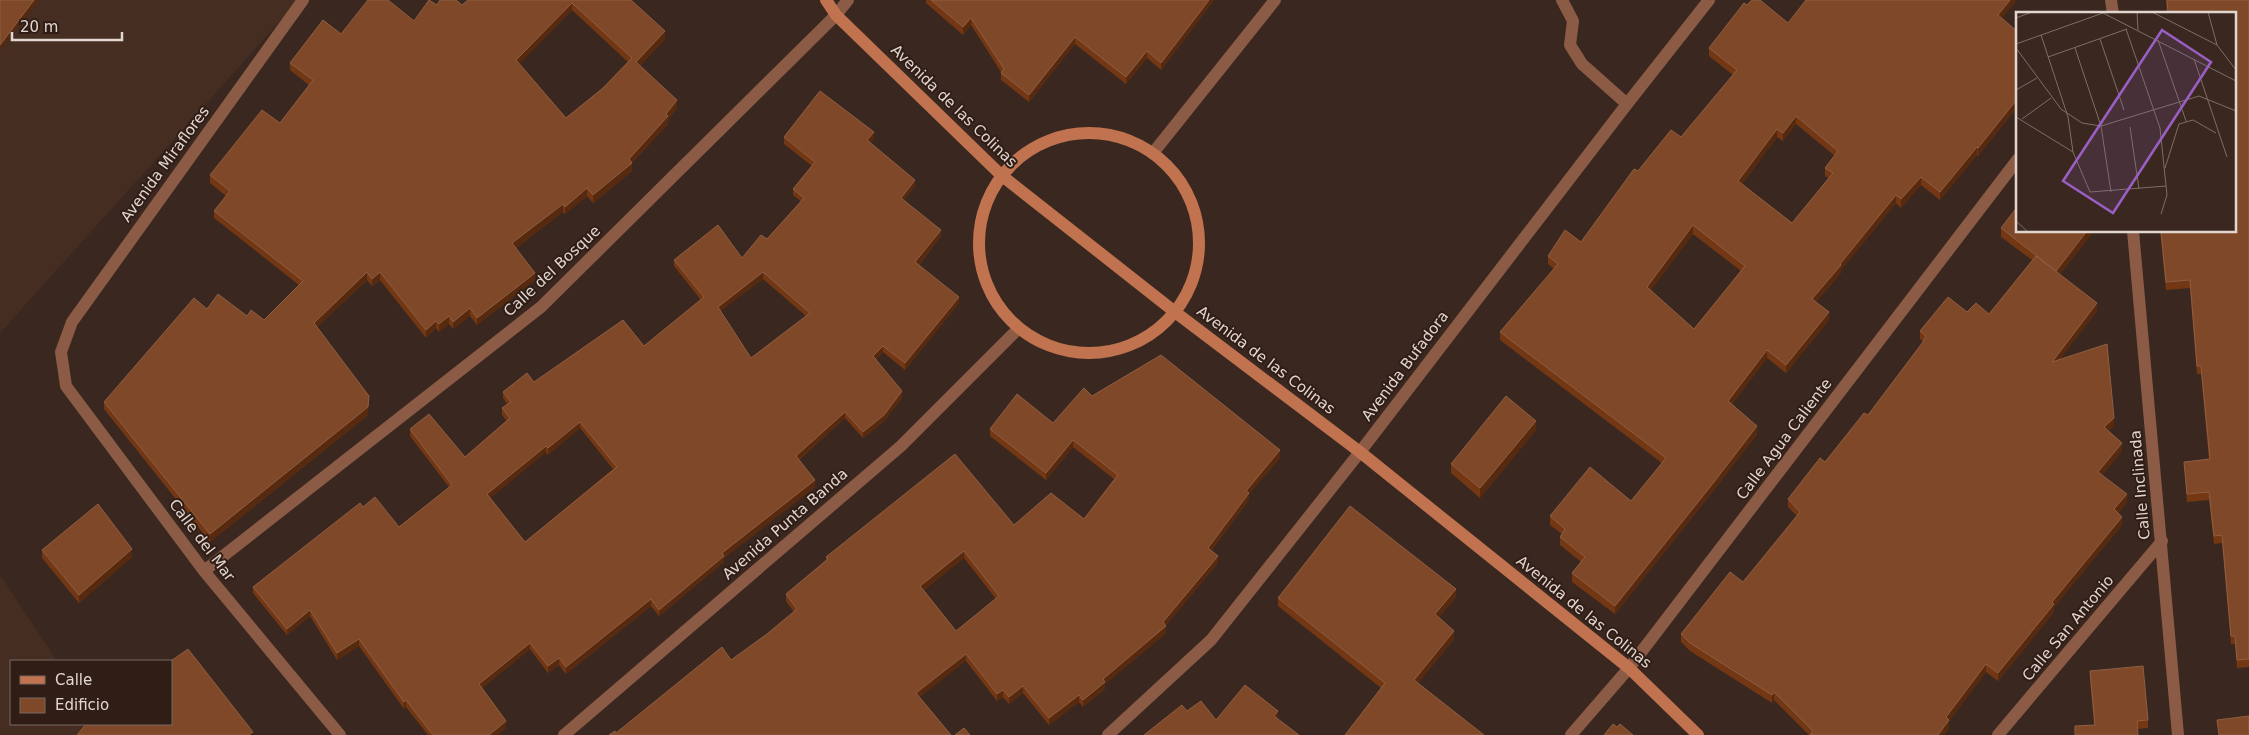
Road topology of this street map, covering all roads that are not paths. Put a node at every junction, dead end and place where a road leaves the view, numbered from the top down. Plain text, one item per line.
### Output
1 (303, 0) edge
2 (826, 0) edge
3 (848, 0) edge
4 (1275, 0) edge
5 (1562, 0) edge
6 (1709, 0) edge
7 (836, 16) junction
8 (1627, 104) junction
9 (1153, 153) junction
10 (2016, 162) edge
11 (1001, 175) junction
12 (2133, 232) edge
13 (1175, 312) junction
14 (1018, 329) junction
15 (61, 352) joint
16 (1360, 452) junction
17 (2162, 541) junction
18 (204, 571) junction
19 (1629, 668) junction
20 (340, 735) edge
21 (564, 735) edge
22 (1108, 735) edge
23 (1571, 735) edge
24 (1698, 735) edge
25 (1998, 735) edge
26 (2178, 735) edge

1 - 15 street, Avenida Miraflores
2 - 7 street, Avenida de las Colinas
3 - 7 street, Calle del Bosque
4 - 9 street
5 - 8 street
6 - 8 street, Avenida Bufadora
7 - 11 street, Avenida de las Colinas
7 - 18 street, Calle del Bosque
8 - 16 street, Avenida Bufadora
9 - 11 street
9 - 13 street
10 - 19 street, Calle Agua Caliente
11 - 13 street, Avenida de las Colinas
11 - 14 street
12 - 17 street, Calle Inclinada
13 - 14 street
13 - 16 street, Avenida de las Colinas
14 - 21 street, Avenida Punta Banda
15 - 18 street, Calle del Mar
16 - 19 street, Avenida de las Colinas
16 - 22 street, Avenida Bufadora
17 - 25 street, Calle San Antonio
17 - 26 street, Calle Inclinada
18 - 20 street, Calle del Mar
19 - 23 street, Calle Agua Caliente
19 - 24 street, Avenida de las Colinas

